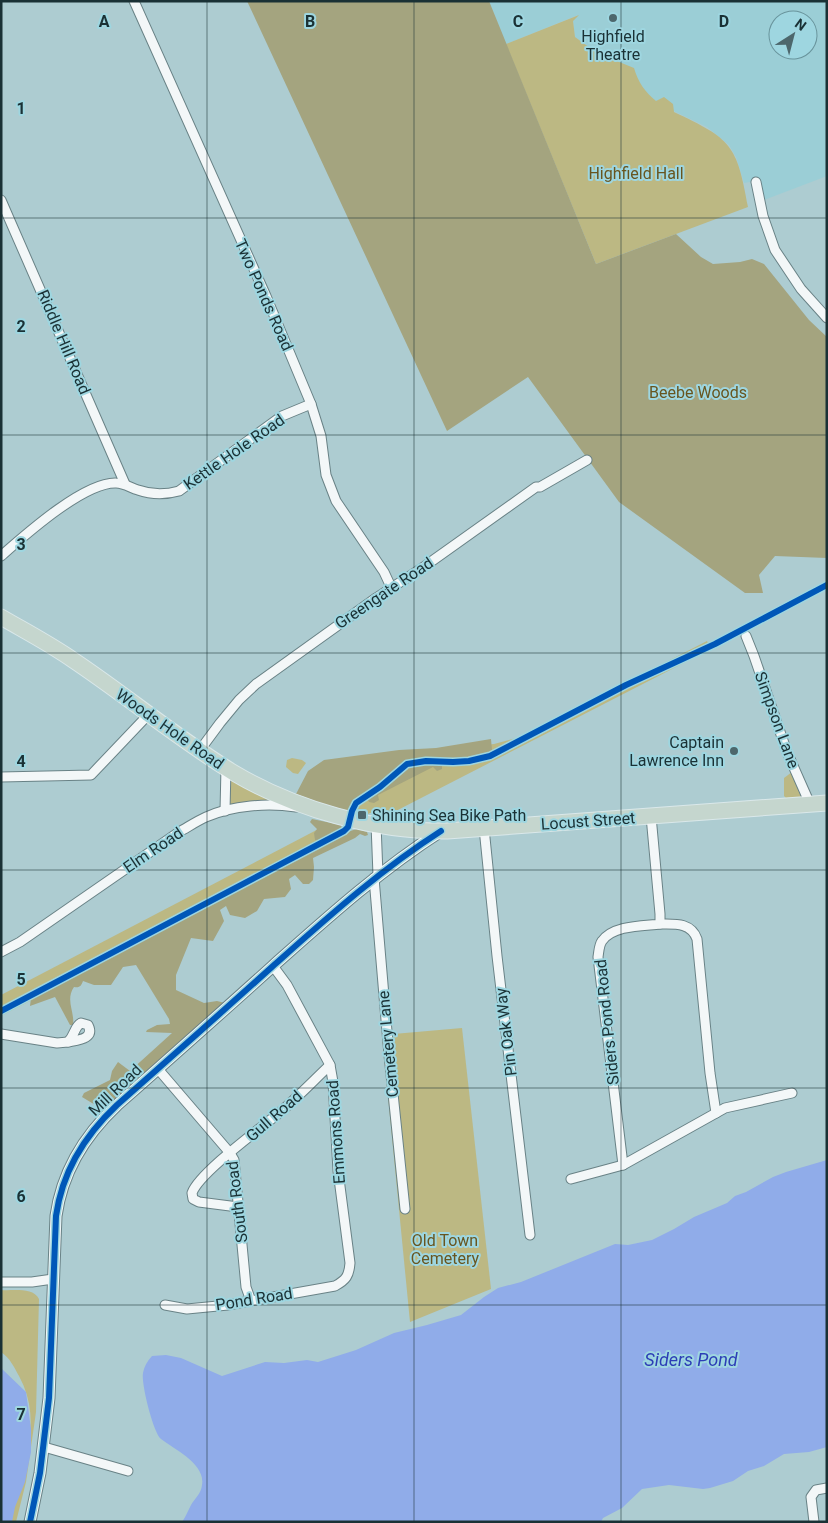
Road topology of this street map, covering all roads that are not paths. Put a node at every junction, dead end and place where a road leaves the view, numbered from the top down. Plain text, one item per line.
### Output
1 (134, 1) edge
2 (756, 182) dead end
3 (1, 200) edge
4 (827, 318) edge
5 (311, 404) junction
6 (587, 460) dead end
7 (125, 484) junction
8 (1, 556) edge
9 (391, 587) junction
10 (1, 617) edge
11 (746, 636) dead end
12 (149, 714) junction
13 (200, 750) junction
14 (226, 768) junction
15 (1, 777) edge
16 (827, 803) edge
17 (810, 804) junction
18 (225, 811) junction
19 (324, 812) junction
20 (651, 816) junction
21 (350, 818) joint
22 (376, 824) junction
23 (484, 828) junction
24 (441, 831) junction
25 (376, 876) junction
26 (660, 924) junction
27 (1, 952) edge
28 (274, 966) junction
29 (1, 1034) edge
30 (68, 1042) dead end
31 (330, 1065) junction
32 (158, 1068) junction
33 (792, 1092) dead end
34 (716, 1113) junction
35 (230, 1152) junction
36 (623, 1165) junction
37 (571, 1179) dead end
38 (238, 1207) junction
39 (405, 1209) dead end
40 (530, 1235) dead end
41 (53, 1279) junction
42 (1, 1282) edge
43 (343, 1282) joint
44 (252, 1301) junction
45 (165, 1305) dead end
46 (44, 1447) junction
47 (128, 1471) dead end
48 (827, 1488) edge
49 (30, 1522) edge
50 (814, 1522) edge

1 - 5 street, Two Ponds Road
2 - 4 street
3 - 7 street, Riddle Hill Road
5 - 7 street, Kettle Hole Road
5 - 9 street, Two Ponds Road
6 - 9 street, Greengate Road
7 - 8 street, Kettle Hole Road
9 - 13 street, Greengate Road
10 - 12 highway, Woods Hole Road
11 - 17 street, Simpson Lane
12 - 13 highway, Woods Hole Road
12 - 15 street
13 - 14 highway, Woods Hole Road
14 - 18 street
14 - 19 highway, Woods Hole Road
16 - 17 highway, Locust Street
17 - 20 highway, Locust Street
18 - 19 street, Elm Road
18 - 27 street, Elm Road
19 - 21 highway, Woods Hole Road
20 - 23 highway, Locust Street
20 - 26 street
21 - 22 highway, Locust Street
22 - 24 highway, Locust Street
22 - 25 street, Cemetery Lane
23 - 24 highway, Locust Street
23 - 40 street, Pin Oak Way
24 - 25 street, Mill Road
25 - 28 street, Mill Road
25 - 39 street, Cemetery Lane
26 - 34 street, Siders Pond Road
26 - 36 street, Siders Pond Road
28 - 31 street, Emmons Road
28 - 32 street, Mill Road
29 - 30 street
31 - 35 street, Gull Road
31 - 43 street, Emmons Road
32 - 35 street, South Road
32 - 41 street, Mill Road
33 - 34 street
34 - 36 street
35 - 38 street, South Road
35 - 38 street, Gull Road
36 - 37 street
38 - 44 street, South Road
41 - 42 street
41 - 46 street, Mill Road
43 - 44 street, Pond Road
44 - 45 street, Pond Road
46 - 47 street
46 - 49 street, Mill Road
48 - 50 street

